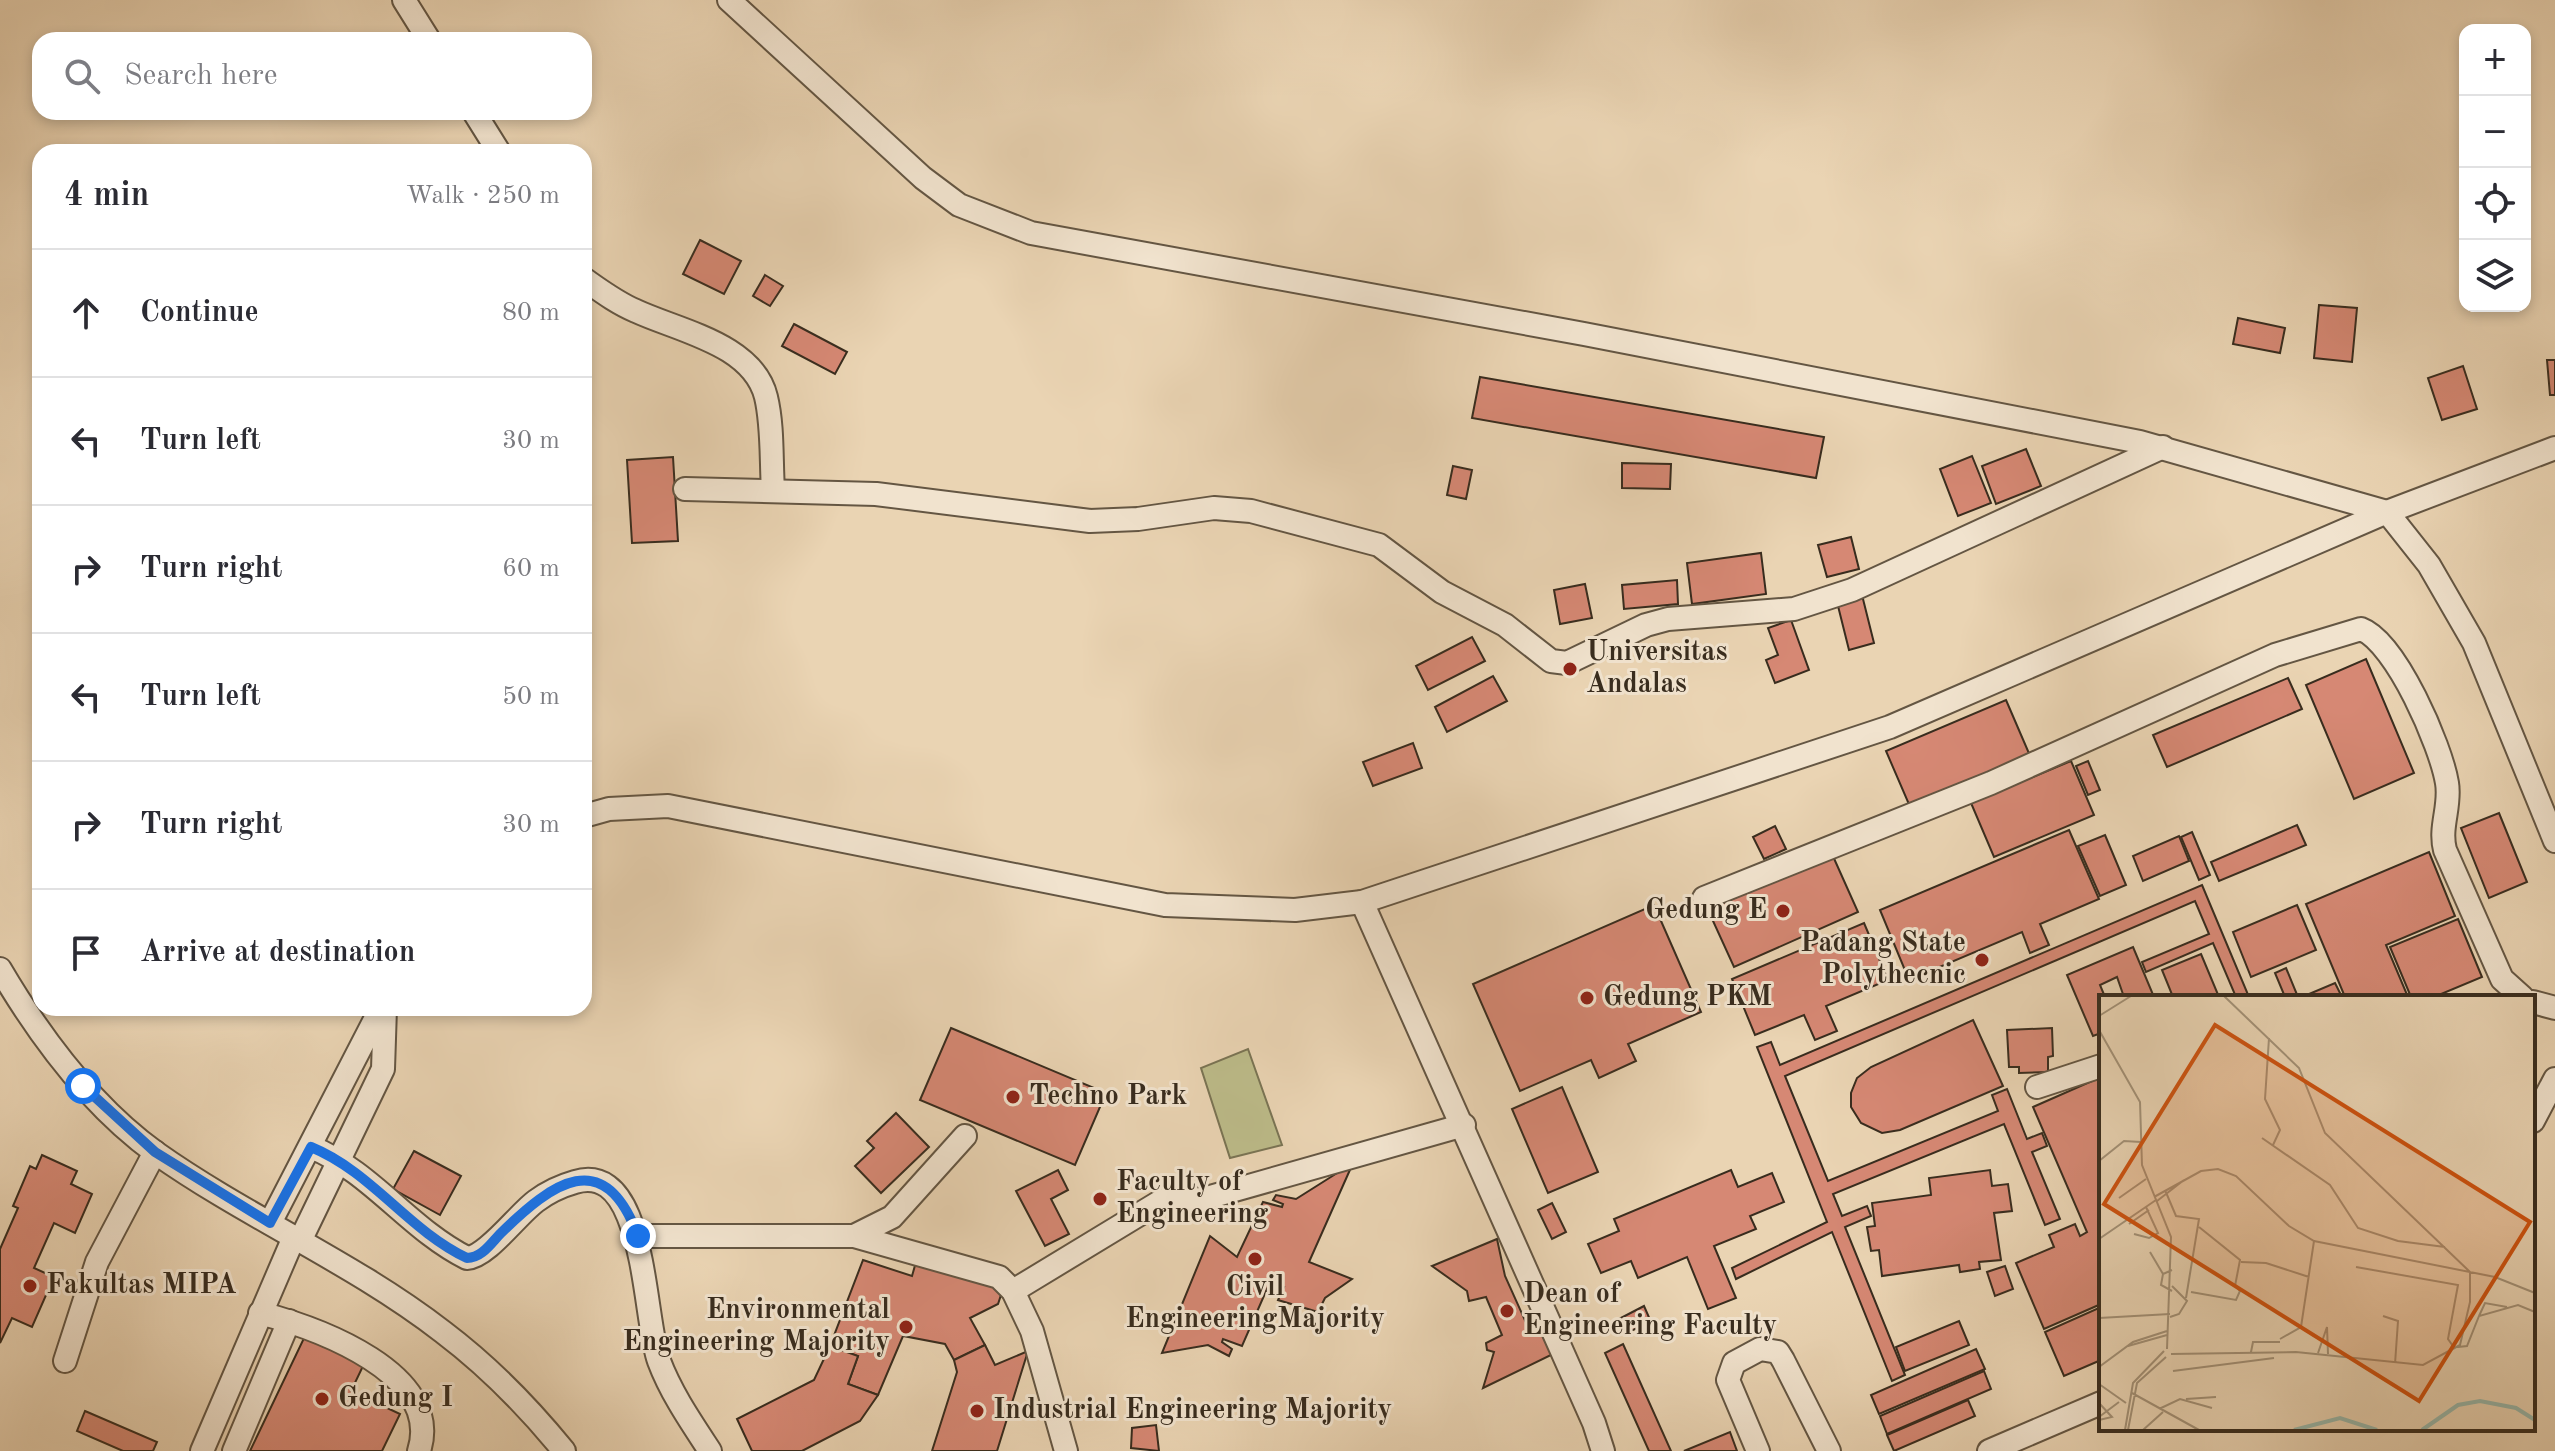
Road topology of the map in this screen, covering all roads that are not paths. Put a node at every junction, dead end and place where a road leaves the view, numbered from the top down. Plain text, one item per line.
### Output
1 (404, 0) edge
2 (729, 0) edge
3 (424, 32) edge
4 (479, 120) edge
5 (494, 144) edge
6 (592, 285) edge
7 (2163, 447) junction
8 (2555, 448) edge
9 (685, 489) dead end
10 (773, 490) junction
11 (2387, 512) junction
12 (592, 814) edge
13 (2555, 841) edge
14 (1704, 898) dead end
15 (1362, 902) junction
16 (0, 969) edge
17 (2520, 995) edge
18 (2535, 1003) edge
19 (2555, 1008) edge
20 (379, 1016) edge
21 (383, 1016) edge
22 (2099, 1067) edge
23 (2555, 1079) edge
24 (2037, 1087) dead end
25 (2535, 1117) edge
26 (1464, 1125) junction
27 (965, 1136) dead end
28 (311, 1147) junction
29 (155, 1152) junction
30 (339, 1159) junction
31 (270, 1223) junction
32 (638, 1236) junction
33 (854, 1236) junction
34 (297, 1239) junction
35 (1013, 1291) junction
36 (260, 1313) junction
37 (289, 1321) junction
38 (65, 1361) dead end
39 (2099, 1404) edge
40 (202, 1451) edge
41 (234, 1451) edge
42 (419, 1451) edge
43 (564, 1451) edge
44 (710, 1451) edge
45 (1066, 1451) edge
46 (1603, 1451) edge
47 (1758, 1451) edge
48 (1829, 1451) edge
49 (1989, 1451) edge

1 - 3 street
2 - 7 street
4 - 5 street
6 - 10 street
7 - 10 street
7 - 11 street
8 - 11 street
9 - 10 street
11 - 13 street
11 - 15 street
12 - 15 street
14 - 17 street
15 - 26 street
16 - 29 street
18 - 19 street
20 - 28 street
21 - 30 street
22 - 24 street
23 - 25 street
26 - 35 street
26 - 46 street
27 - 33 street
28 - 30 street
28 - 31 street
29 - 31 street
29 - 38 street
30 - 32 street
30 - 34 street
31 - 34 street
32 - 33 street
32 - 44 street
33 - 35 street
34 - 36 street
34 - 43 street
35 - 45 street
36 - 37 street
36 - 40 street
37 - 41 street
37 - 42 street
39 - 49 street
47 - 48 street

